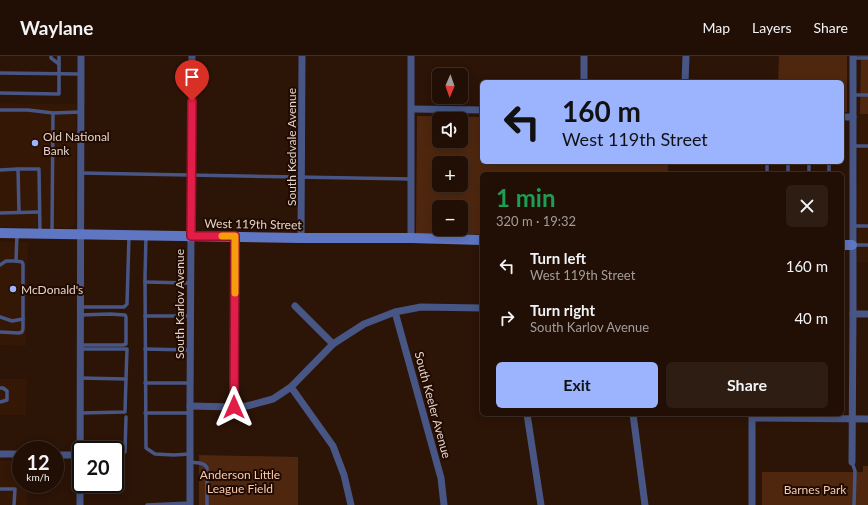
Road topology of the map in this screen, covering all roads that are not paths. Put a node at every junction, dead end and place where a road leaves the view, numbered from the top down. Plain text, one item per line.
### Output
1 (51, 56) edge
2 (59, 56) edge
3 (82, 56) edge
4 (192, 56) edge
5 (302, 56) edge
6 (411, 56) edge
7 (584, 56) edge
8 (686, 56) edge
9 (853, 57) edge
10 (868, 58) edge
11 (59, 64) junction
12 (0, 73) edge
13 (58, 74) junction
14 (81, 74) junction
15 (584, 80) edge
16 (686, 80) edge
17 (0, 94) edge
18 (853, 95) junction
19 (868, 95) edge
20 (412, 109) junction
21 (0, 110) edge
22 (480, 110) edge
23 (81, 112) junction
24 (53, 113) junction
25 (844, 117) edge
26 (853, 117) junction
27 (853, 146) junction
28 (868, 146) edge
29 (18, 169) junction
30 (0, 170) edge
31 (81, 173) junction
32 (191, 175) junction
33 (302, 177) junction
34 (411, 179) junction
35 (19, 212) junction
36 (39, 212) junction
37 (0, 213) edge
38 (852, 226) junction
39 (868, 226) edge
40 (0, 233) edge
41 (17, 233) junction
42 (40, 234) junction
43 (52, 234) junction
44 (81, 234) junction
45 (129, 234) junction
46 (146, 235) junction
47 (191, 236) junction
48 (235, 236) junction
49 (301, 238) junction
50 (410, 238) junction
51 (480, 240) edge
52 (847, 245) edge
53 (868, 246) edge
54 (16, 261) junction
55 (0, 265) edge
56 (145, 282) junction
57 (190, 283) junction
58 (80, 306) junction
59 (295, 306) dead end
60 (480, 308) edge
61 (396, 312) junction
62 (853, 314) junction
63 (868, 314) edge
64 (80, 315) junction
65 (145, 316) junction
66 (190, 316) junction
67 (0, 317) edge
68 (23, 319) junction
69 (0, 332) edge
70 (333, 344) junction
71 (80, 347) junction
72 (145, 349) junction
73 (190, 350) junction
74 (80, 378) junction
75 (126, 379) junction
76 (145, 382) junction
77 (190, 384) junction
78 (0, 388) edge
79 (291, 388) junction
80 (0, 402) edge
81 (234, 407) junction
82 (190, 410) junction
83 (80, 412) junction
84 (145, 413) junction
85 (527, 416) edge
86 (633, 416) edge
87 (752, 416) edge
88 (126, 417) dead end
89 (868, 418) edge
90 (852, 419) junction
91 (80, 441) edge
92 (124, 452) edge
93 (0, 454) edge
94 (12, 454) edge
95 (190, 454) junction
96 (190, 462) junction
97 (852, 462) joint
98 (0, 489) edge
99 (80, 493) edge
100 (190, 504) edge
101 (14, 505) edge
102 (80, 505) edge
103 (147, 505) edge
104 (207, 505) edge
105 (351, 505) edge
106 (444, 505) edge
107 (541, 505) edge
108 (645, 505) edge
109 (752, 505) edge
110 (854, 505) edge

1 - 11 lane
2 - 11 lane
3 - 14 street
4 - 32 street, South Karlov Avenue
5 - 33 street, South Kedvale Avenue
6 - 20 street
7 - 15 street
8 - 16 street
9 - 10 lane
9 - 18 street
11 - 13 lane
12 - 13 lane
13 - 14 lane
13 - 17 lane
14 - 23 street
18 - 19 lane
18 - 26 street
20 - 22 street
20 - 34 street
21 - 24 lane
23 - 24 lane
23 - 31 street
24 - 43 lane
25 - 26 street
26 - 27 street
27 - 28 lane
27 - 38 street
29 - 30 lane
29 - 35 lane
29 - 36 lane
31 - 32 lane
31 - 44 street
32 - 33 lane
32 - 47 street, South Karlov Avenue
33 - 34 lane
33 - 49 street, South Kedvale Avenue
34 - 50 street
35 - 36 lane
35 - 37 lane
36 - 42 lane
38 - 39 lane
38 - 52 street
40 - 41 street, West 119th Street
41 - 42 street, West 119th Street
41 - 54 lane
42 - 43 street, West 119th Street
43 - 44 street, West 119th Street
44 - 45 street, West 119th Street
44 - 58 street
45 - 46 street, West 119th Street
45 - 58 lane
46 - 47 street, West 119th Street
46 - 56 lane
47 - 48 street, West 119th Street
47 - 57 street, South Karlov Avenue
48 - 49 street, West 119th Street
48 - 81 lane
49 - 50 street, West 119th Street
50 - 51 street, West 119th Street
52 - 53 lane
52 - 62 street
54 - 55 lane
54 - 68 lane
56 - 57 lane
56 - 65 lane
57 - 66 street, South Karlov Avenue
58 - 64 street
59 - 70 street
60 - 61 street
61 - 70 street
61 - 106 street, South Keeler Avenue
62 - 63 street
62 - 90 street
64 - 71 street
64 - 71 lane
65 - 66 lane
65 - 72 lane
66 - 73 street, South Karlov Avenue
67 - 68 lane
68 - 69 lane
70 - 79 street
71 - 74 street
71 - 75 lane
72 - 73 lane
72 - 76 lane
73 - 77 street, South Karlov Avenue
74 - 75 lane
74 - 83 street
75 - 83 lane
76 - 77 lane
76 - 84 lane
77 - 82 street, South Karlov Avenue
78 - 80 lane
79 - 81 street
79 - 105 street
81 - 82 street
82 - 84 lane
82 - 95 street, South Karlov Avenue
83 - 91 street
84 - 95 lane
85 - 107 street
86 - 108 street
87 - 90 street
87 - 109 street
88 - 92 lane
89 - 90 street
90 - 97 street
93 - 94 street
95 - 96 street, South Karlov Avenue
96 - 100 street, South Karlov Avenue
96 - 104 lane
97 - 110 lane
98 - 101 lane
99 - 102 street
100 - 103 lane

